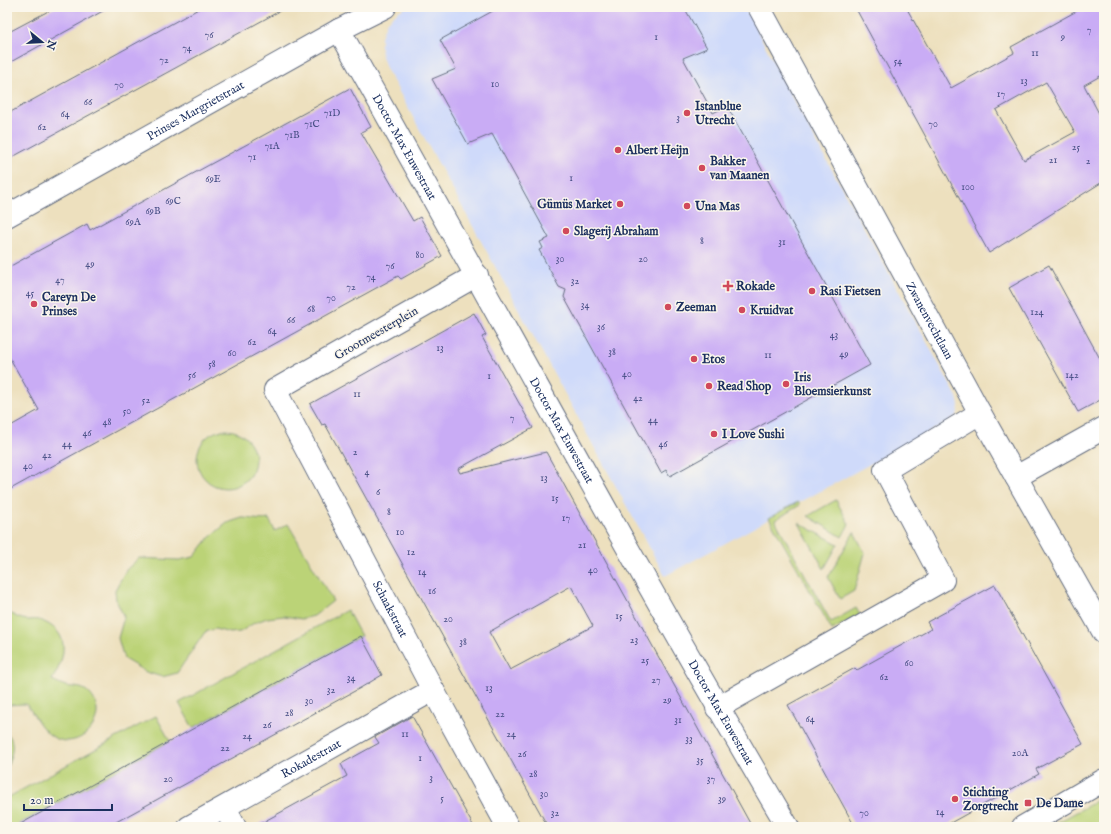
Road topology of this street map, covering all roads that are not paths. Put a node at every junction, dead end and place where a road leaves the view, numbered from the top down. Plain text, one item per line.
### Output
1 (385, 7) edge
2 (759, 7) edge
3 (340, 30) junction
4 (7, 216) edge
5 (477, 275) junction
6 (275, 390) joint
7 (980, 414) junction
8 (1104, 428) edge
9 (1016, 477) junction
10 (1104, 633) edge
11 (433, 690) junction
12 (717, 708) junction
13 (1104, 780) edge
14 (230, 818) edge
15 (189, 827) edge
16 (508, 827) edge
17 (788, 827) edge
18 (1023, 827) edge

1 - 3 street, Prinses Margrietstraat
2 - 7 street, Zwanenvechtlaan
3 - 4 street, Prinses Margrietstraat
3 - 5 street, Doctor Max Euwestraat
5 - 6 street, Grootmeesterplein
5 - 12 street, Doctor Max Euwestraat
6 - 11 street, Schaakstraat
7 - 9 street, Zwanenvechtlaan
7 - 12 street
8 - 9 street
9 - 10 street, Zwanenvechtlaan
11 - 14 street, Rokadestraat
11 - 16 street, Schaakstraat
12 - 17 street, Doctor Max Euwestraat
13 - 18 street
14 - 15 street, Rokadestraat

